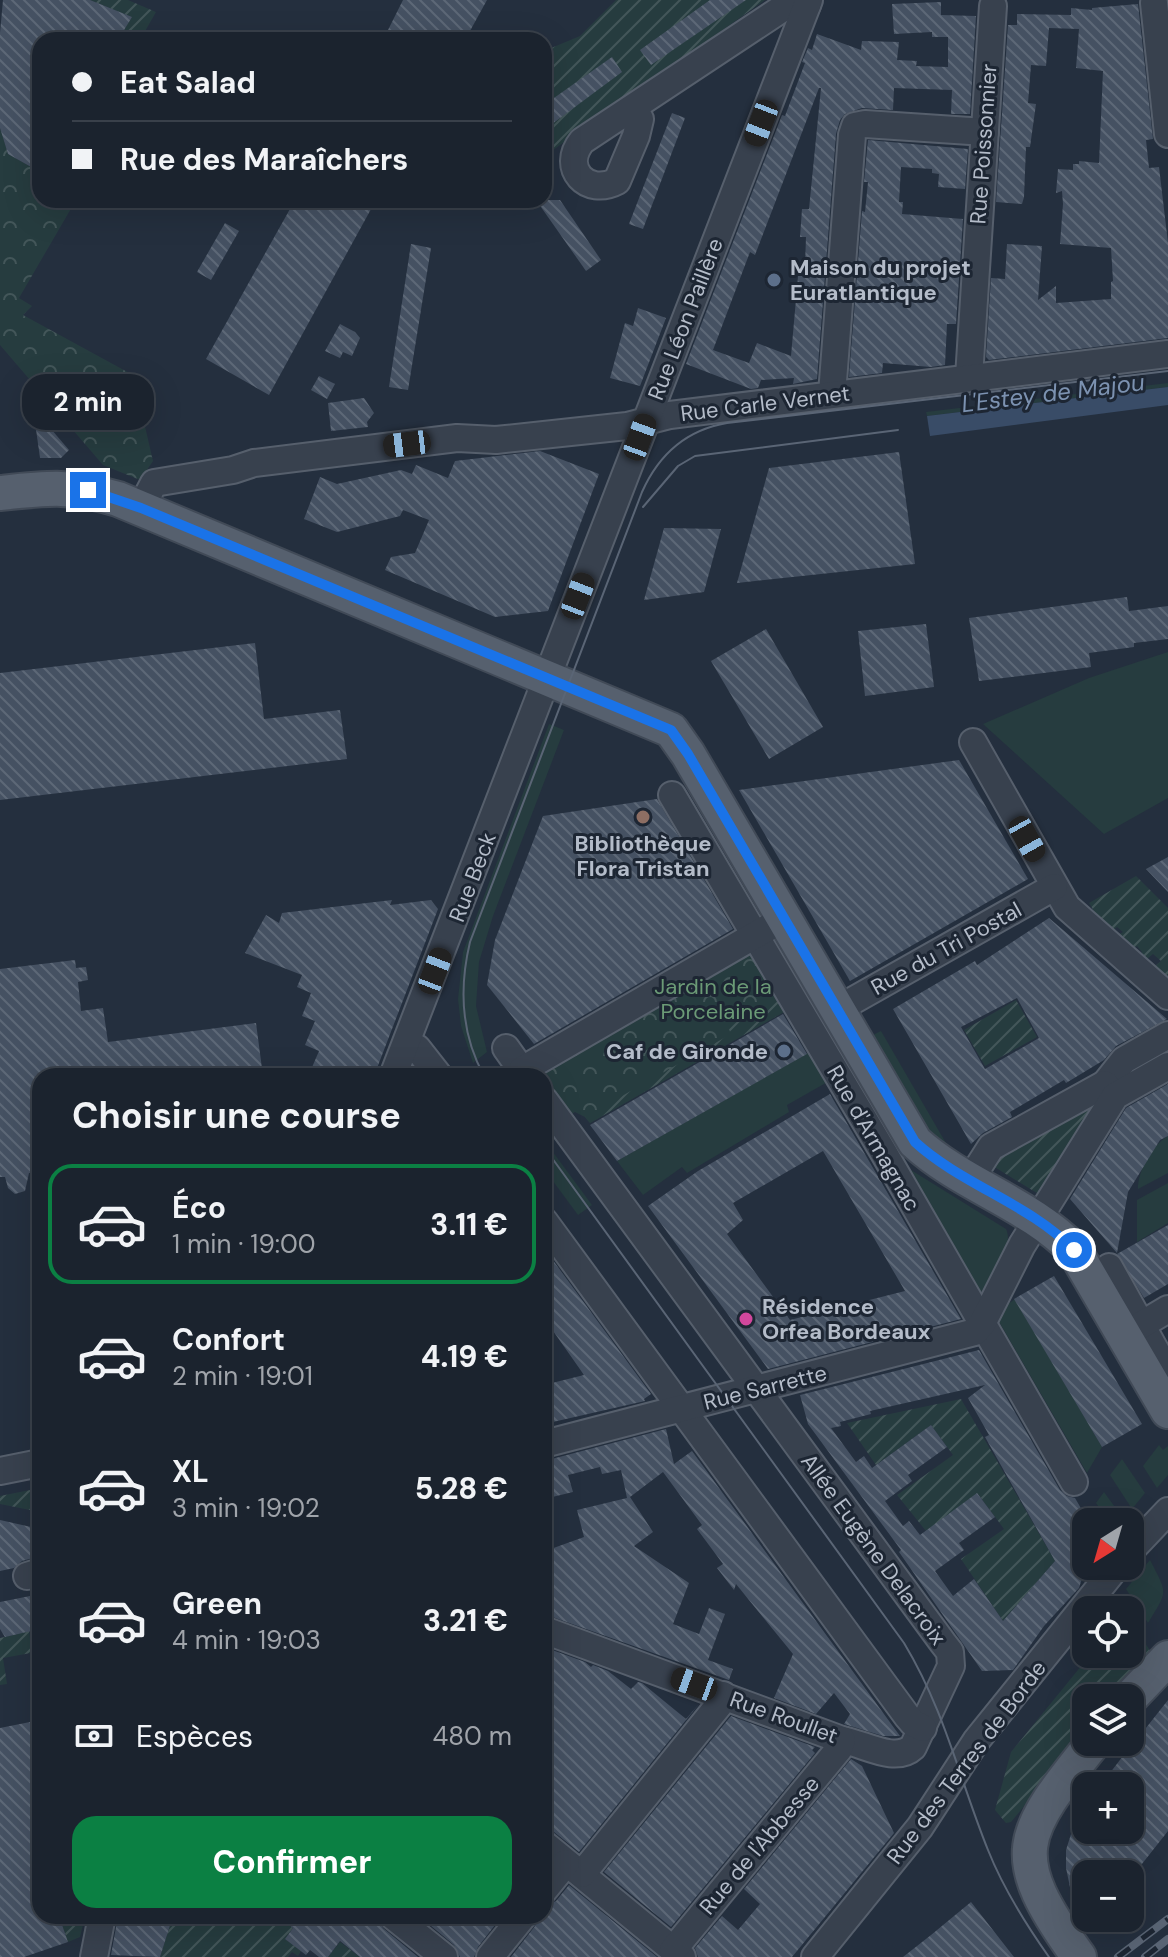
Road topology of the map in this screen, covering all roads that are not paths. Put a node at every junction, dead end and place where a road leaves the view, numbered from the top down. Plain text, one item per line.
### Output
1 (808, 2) edge
2 (1154, 3) dead end
3 (993, 6) dead end
4 (633, 108) dead end
5 (985, 132) junction
6 (1168, 134) edge
7 (1168, 354) edge
8 (969, 377) junction
9 (832, 394) junction
10 (645, 421) junction
11 (0, 493) edge
12 (141, 508) junction
13 (546, 677) junction
14 (973, 742) dead end
15 (672, 795) dead end
16 (1054, 887) junction
17 (770, 926) junction
18 (1168, 996) edge
19 (838, 1009) junction
20 (1168, 1035) edge
21 (407, 1044) junction
22 (506, 1048) dead end
23 (1168, 1066) edge
24 (396, 1068) edge
25 (433, 1068) edge
26 (520, 1068) edge
27 (532, 1068) edge
28 (1110, 1090) junction
29 (552, 1111) edge
30 (970, 1180) junction
31 (1037, 1221) junction
32 (552, 1232) edge
33 (1109, 1267) dead end
34 (1168, 1309) edge
35 (982, 1324) junction
36 (1132, 1330) junction
37 (1168, 1373) edge
38 (758, 1389) junction
39 (681, 1408) junction
40 (1168, 1411) edge
41 (552, 1442) edge
42 (32, 1465) edge
43 (0, 1471) edge
44 (1074, 1482) dead end
45 (1168, 1511) edge
46 (1144, 1536) edge
47 (1106, 1580) edge
48 (552, 1633) edge
49 (723, 1695) junction
50 (923, 1728) junction
51 (842, 1740) junction
52 (1083, 1756) edge
53 (552, 1850) edge
54 (574, 1868) junction
55 (552, 1884) edge
56 (100, 1924) edge
57 (403, 1924) edge
58 (517, 1924) edge
59 (678, 1953) edge
60 (75, 1957) edge
61 (84, 1957) edge
62 (94, 1957) edge
63 (444, 1957) edge
64 (490, 1957) edge
65 (815, 1957) edge
66 (1079, 1957) edge

1 - 4 street, Rue Léon Paillère
1 - 10 street, Rue Léon Paillère
2 - 6 street
3 - 5 street, Rue Poissonnier
5 - 8 street, Rue Poissonnier
5 - 9 street
7 - 8 street, Rue Carle Vernet
8 - 9 street, Rue Carle Vernet
9 - 10 street, Rue Carle Vernet
10 - 12 street, Rue Carle Vernet
10 - 13 street, Rue Léon Paillère
11 - 12 main road, Rue d'Armagnac
12 - 13 main road, Rue d'Armagnac
13 - 17 main road, Rue d'Armagnac
13 - 21 street, Rue Beck
14 - 16 street
15 - 17 street, Rue d'Armagnac
16 - 18 street
16 - 19 street, Rue du Tri Postal
17 - 19 main road, Rue d'Armagnac
17 - 27 street
17 - 35 street, Rue d'Armagnac
19 - 30 main road, Rue d'Armagnac
20 - 28 street
21 - 24 street, Rue Beck
21 - 25 street
22 - 26 street
23 - 28 street
28 - 30 street
28 - 31 street
29 - 38 street, Allée Eugène Delacroix
30 - 31 main road
31 - 35 street
31 - 36 main road
32 - 39 street
33 - 36 street
34 - 36 street
35 - 38 street, Rue Sarrette
35 - 44 street, Rue d'Armagnac
36 - 37 street
36 - 40 main road
38 - 39 street, Rue Sarrette
38 - 50 street, Allée Eugène Delacroix
39 - 41 street, Rue Sarrette
39 - 50 street
42 - 43 street
45 - 46 street
47 - 65 street, Rue des Terres de Borde
48 - 49 street, Rue Roullet
49 - 51 street, Rue Roullet
49 - 54 street
50 - 51 street, Rue Roullet
51 - 59 street, Rue de l'Abbesse
52 - 66 main road
53 - 54 street
54 - 55 street
54 - 59 street
56 - 62 street
57 - 63 street
58 - 64 street
60 - 61 street

